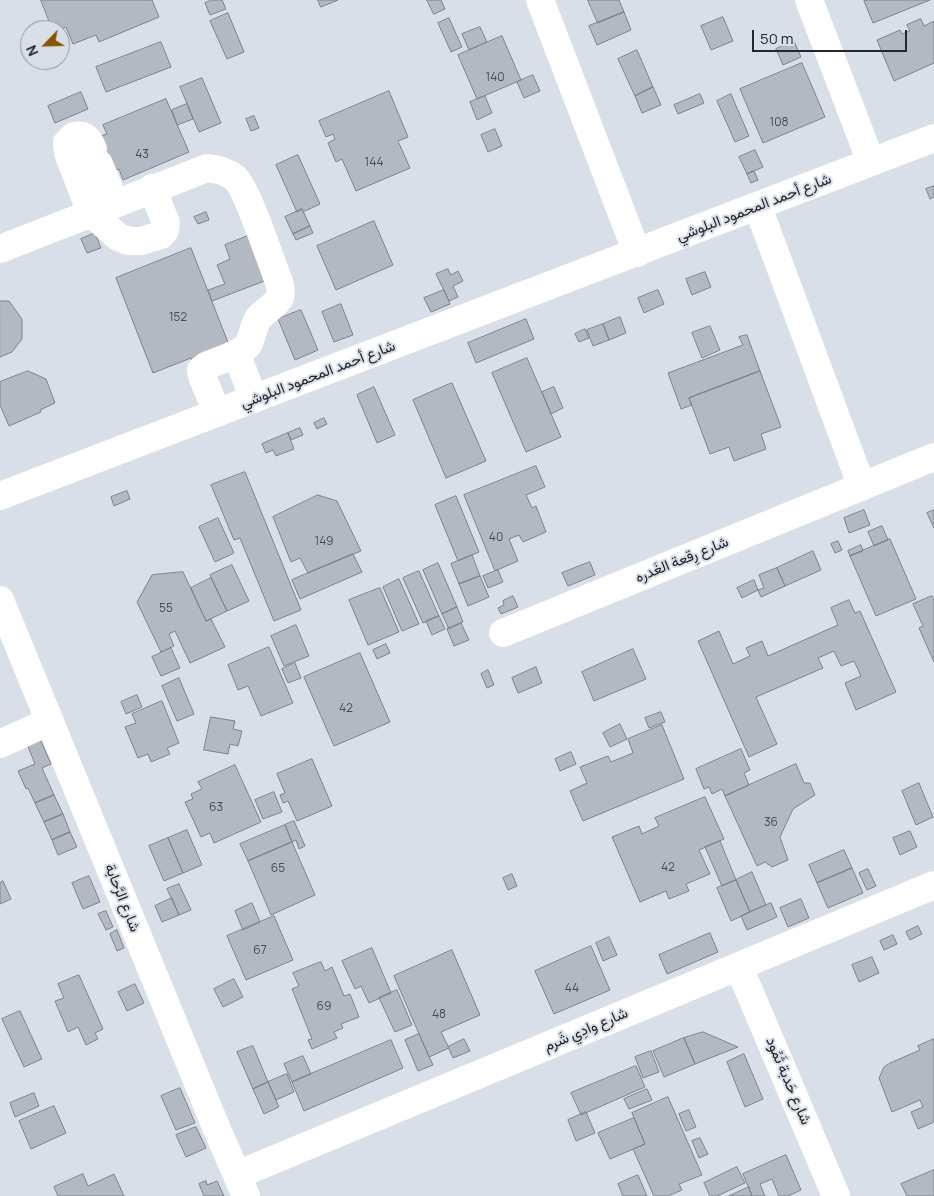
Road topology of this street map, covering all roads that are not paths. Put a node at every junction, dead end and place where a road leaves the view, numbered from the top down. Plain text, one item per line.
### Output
1 (540, 0) edge
2 (809, 0) edge
3 (934, 138) edge
4 (871, 162) junction
5 (152, 188) junction
6 (758, 207) junction
7 (103, 208) junction
8 (0, 249) edge
9 (637, 253) junction
10 (236, 353) junction
11 (254, 399) junction
12 (217, 413) junction
13 (934, 457) edge
14 (862, 487) junction
15 (0, 496) edge
16 (0, 600) edge
17 (503, 633) dead end
18 (50, 721) junction
19 (0, 744) edge
20 (934, 885) edge
21 (739, 967) junction
22 (242, 1186) edge
23 (836, 1196) edge

1 - 9 street
2 - 4 street
3 - 4 street, شارع أحمد المحمود البلوشي
4 - 6 street, شارع أحمد المحمود البلوشي
5 - 7 street
5 - 7 street
5 - 10 street
6 - 9 street, شارع أحمد المحمود البلوشي
6 - 14 street
7 - 7 street
7 - 8 street
9 - 11 street, شارع أحمد المحمود البلوشي
10 - 11 street
10 - 12 street
11 - 12 street, شارع أحمد المحمود البلوشي
12 - 15 street, شارع أحمد المحمود البلوشي
13 - 14 street, شارع رِقعة الغَدره
14 - 17 street, شارع رِقعة الغَدره
16 - 18 street, شارع الرَّحابة
18 - 19 street
18 - 22 street, شارع الرَّحابة
20 - 21 street, شارع وادِي شَرم
21 - 22 street, شارع وادِي شَرم
21 - 23 street, شارع حَدبة ثَمُود

